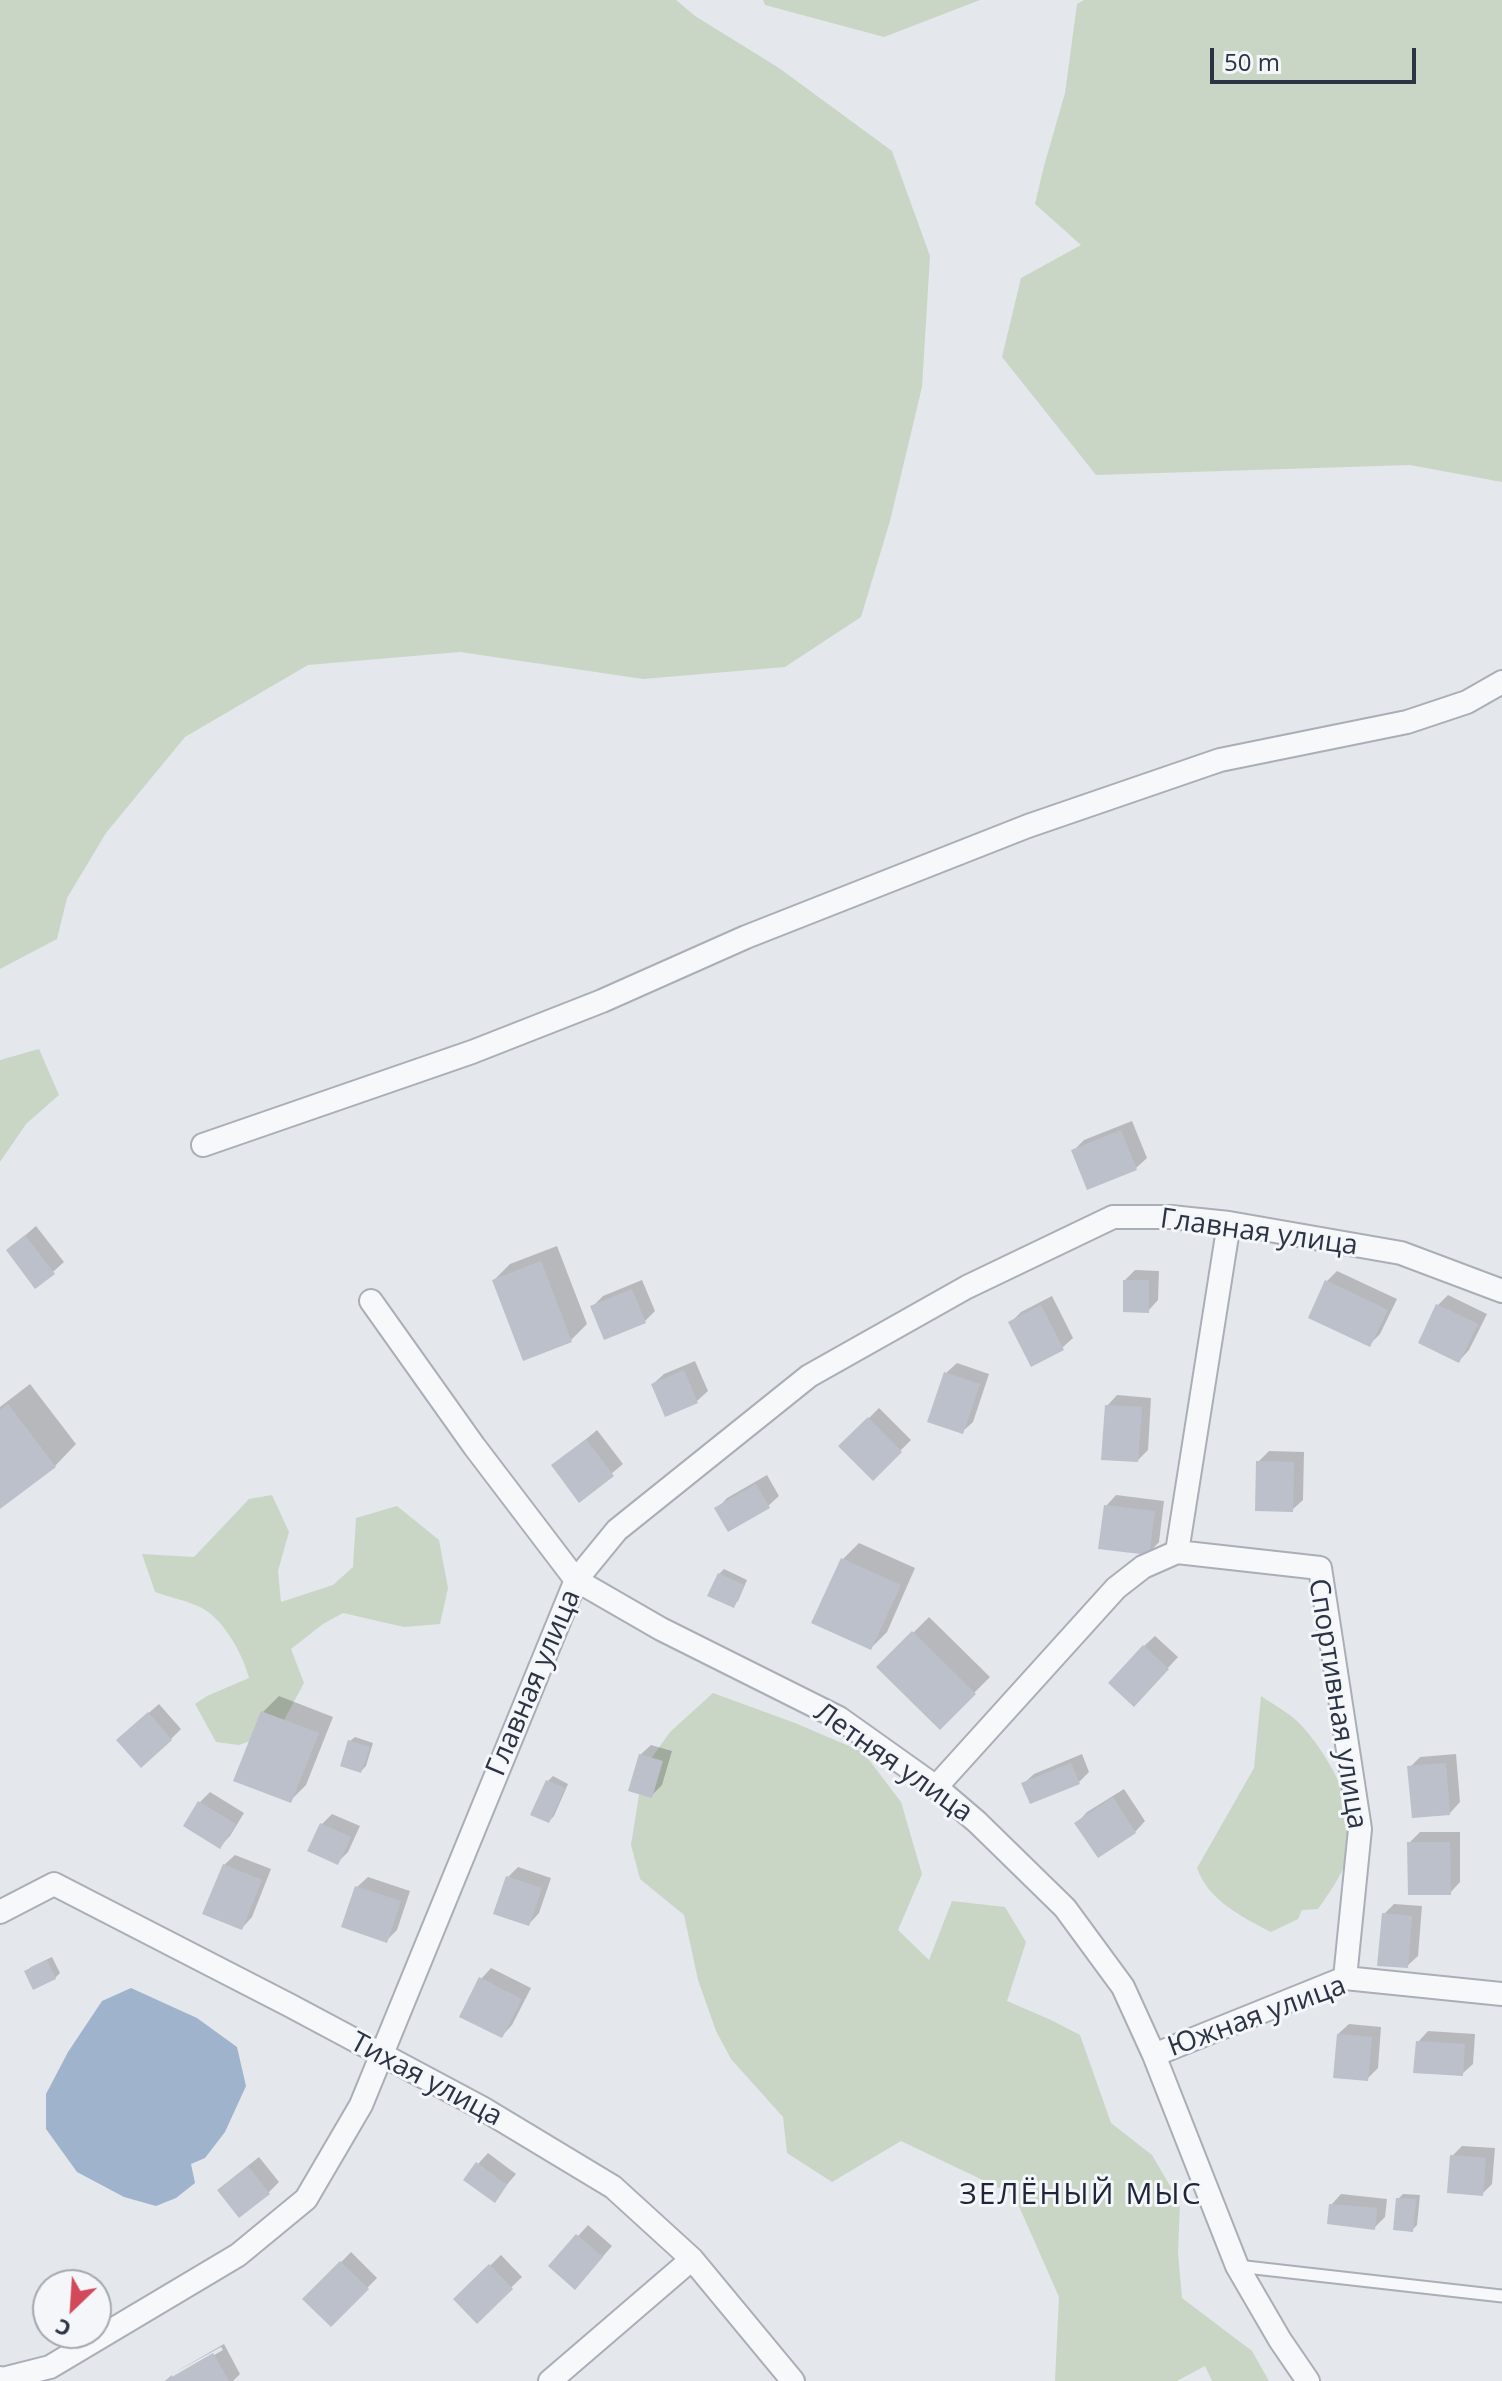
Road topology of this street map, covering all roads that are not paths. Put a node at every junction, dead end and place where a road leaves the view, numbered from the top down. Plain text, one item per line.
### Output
1 (1502, 682) edge
2 (203, 1145) dead end
3 (1229, 1223) junction
4 (1502, 1291) edge
5 (371, 1301) dead end
6 (1177, 1552) junction
7 (576, 1580) junction
8 (936, 1787) junction
9 (0, 1912) edge
10 (1345, 1978) junction
11 (1502, 1994) edge
12 (1154, 2055) junction
13 (381, 2056) junction
14 (692, 2259) junction
15 (1237, 2266) junction
16 (1502, 2296) edge
17 (0, 2378) edge
18 (550, 2381) edge
19 (793, 2381) edge
20 (1308, 2381) edge

1 - 2 street
3 - 4 street, Главная улица
3 - 6 street
3 - 7 street, Главная улица
5 - 7 street, Летняя улица
6 - 8 street
6 - 10 street, Спортивная улица
7 - 8 street, Летняя улица
7 - 13 street, Главная улица
8 - 12 street, Летняя улица
9 - 13 street, Тихая улица
10 - 11 street, Южная улица
10 - 12 street, Южная улица
12 - 15 street, Летняя улица
13 - 14 street, Тихая улица
13 - 17 street, Главная улица
14 - 18 street
14 - 19 street, Тихая улица
15 - 16 lane
15 - 20 street, Летняя улица

